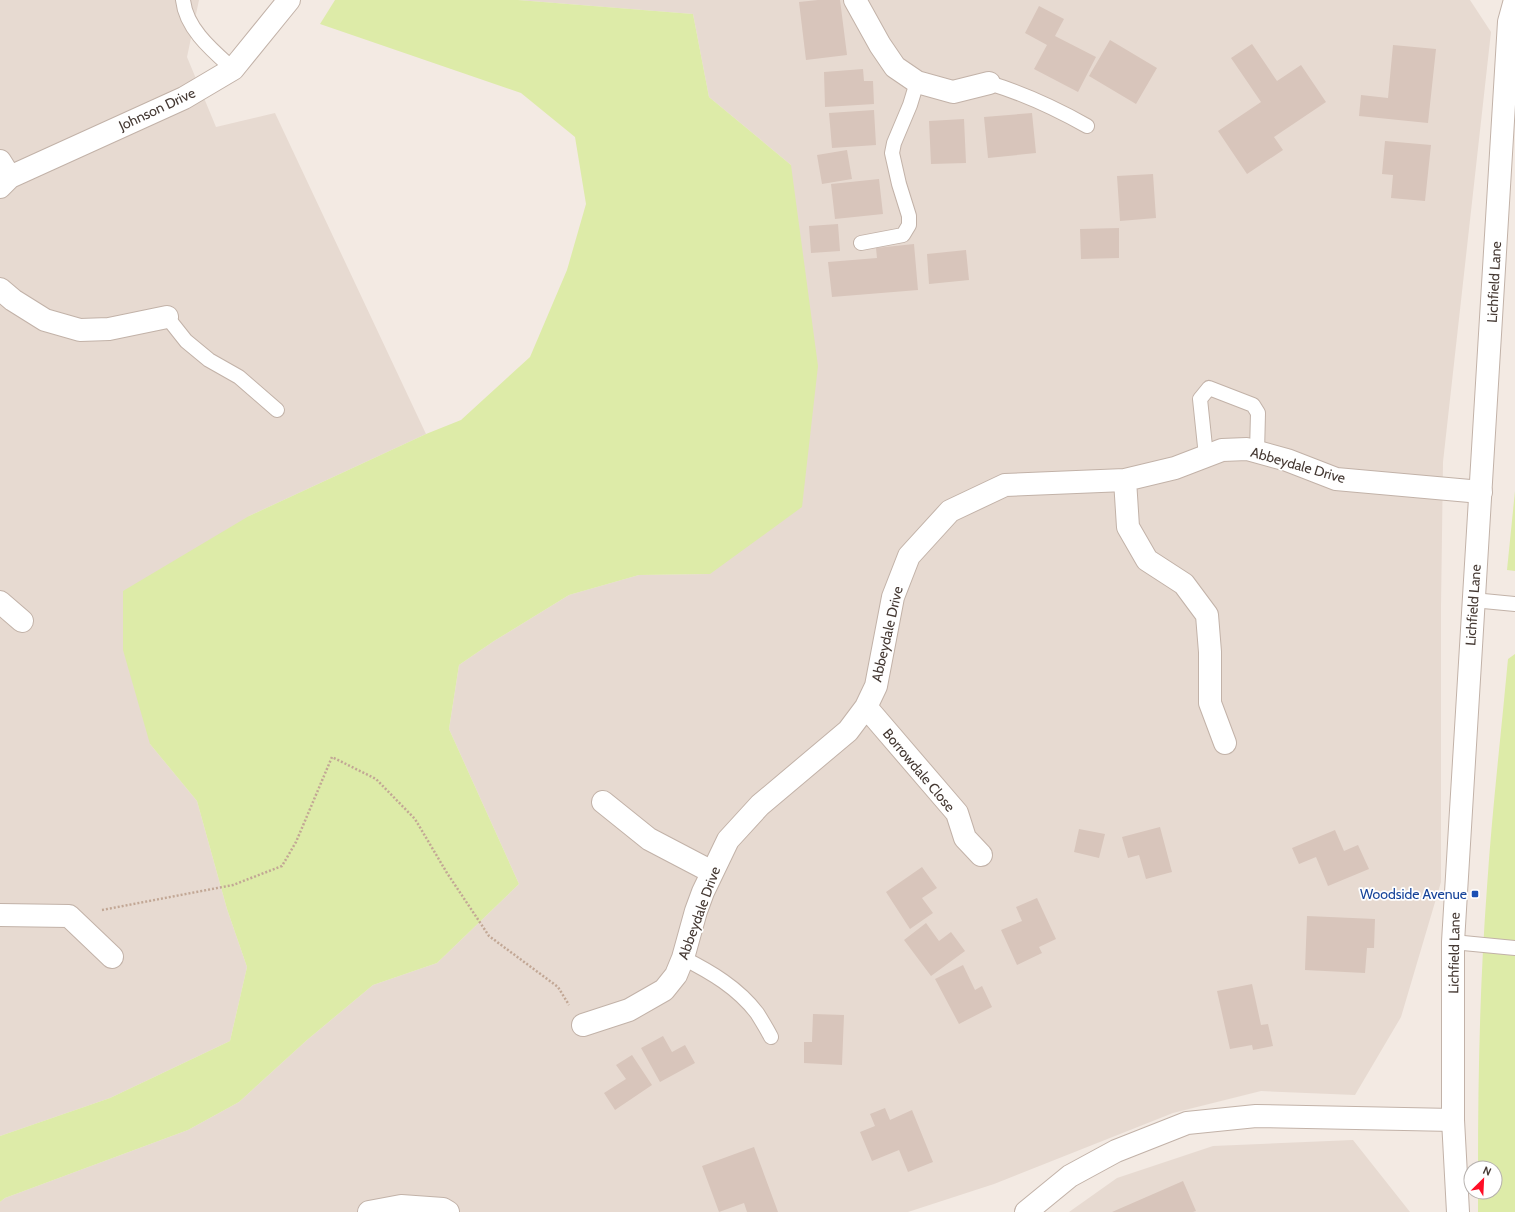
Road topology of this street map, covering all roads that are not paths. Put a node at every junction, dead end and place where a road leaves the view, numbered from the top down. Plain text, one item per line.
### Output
1 (183, 0) edge
2 (290, 0) edge
3 (856, 0) edge
4 (1515, 0) edge
5 (233, 69) junction
6 (917, 82) junction
7 (989, 83) joint
8 (1087, 126) dead end
9 (3, 175) edge
10 (861, 243) dead end
11 (0, 289) edge
12 (167, 316) joint
13 (277, 410) dead end
14 (1257, 452) junction
15 (1206, 456) junction
16 (1125, 480) junction
17 (1481, 492) junction
18 (1473, 600) junction
19 (0, 602) edge
20 (1515, 604) edge
21 (22, 621) dead end
22 (866, 708) junction
23 (1225, 743) dead end
24 (603, 802) dead end
25 (981, 855) dead end
26 (712, 872) junction
27 (0, 915) edge
28 (1453, 942) junction
29 (1515, 948) edge
30 (112, 957) dead end
31 (684, 958) junction
32 (583, 1025) road end
33 (771, 1037) dead end
34 (1453, 1120) junction
35 (369, 1212) edge
36 (448, 1212) edge
37 (1026, 1212) edge
38 (1458, 1212) edge

1 - 5 lane
2 - 5 street, Johnson Drive
3 - 6 street
4 - 17 street, Lichfield Lane
5 - 9 street, Johnson Drive
6 - 7 street
6 - 10 lane
7 - 8 lane
11 - 12 street
12 - 13 lane
14 - 15 street, Abbeydale Drive
14 - 15 lane
14 - 17 street, Abbeydale Drive
15 - 16 street, Abbeydale Drive
16 - 22 street, Abbeydale Drive
16 - 23 street
17 - 18 street, Lichfield Lane
18 - 20 lane
18 - 28 street, Lichfield Lane
19 - 21 street
22 - 25 street, Borrowdale Close
22 - 26 street, Abbeydale Drive
24 - 26 street
26 - 31 street, Abbeydale Drive
27 - 30 street
28 - 29 lane
28 - 34 street, Lichfield Lane
31 - 32 street, Abbeydale Drive
31 - 33 lane
34 - 37 street
34 - 38 street, Lichfield Lane
35 - 36 street

